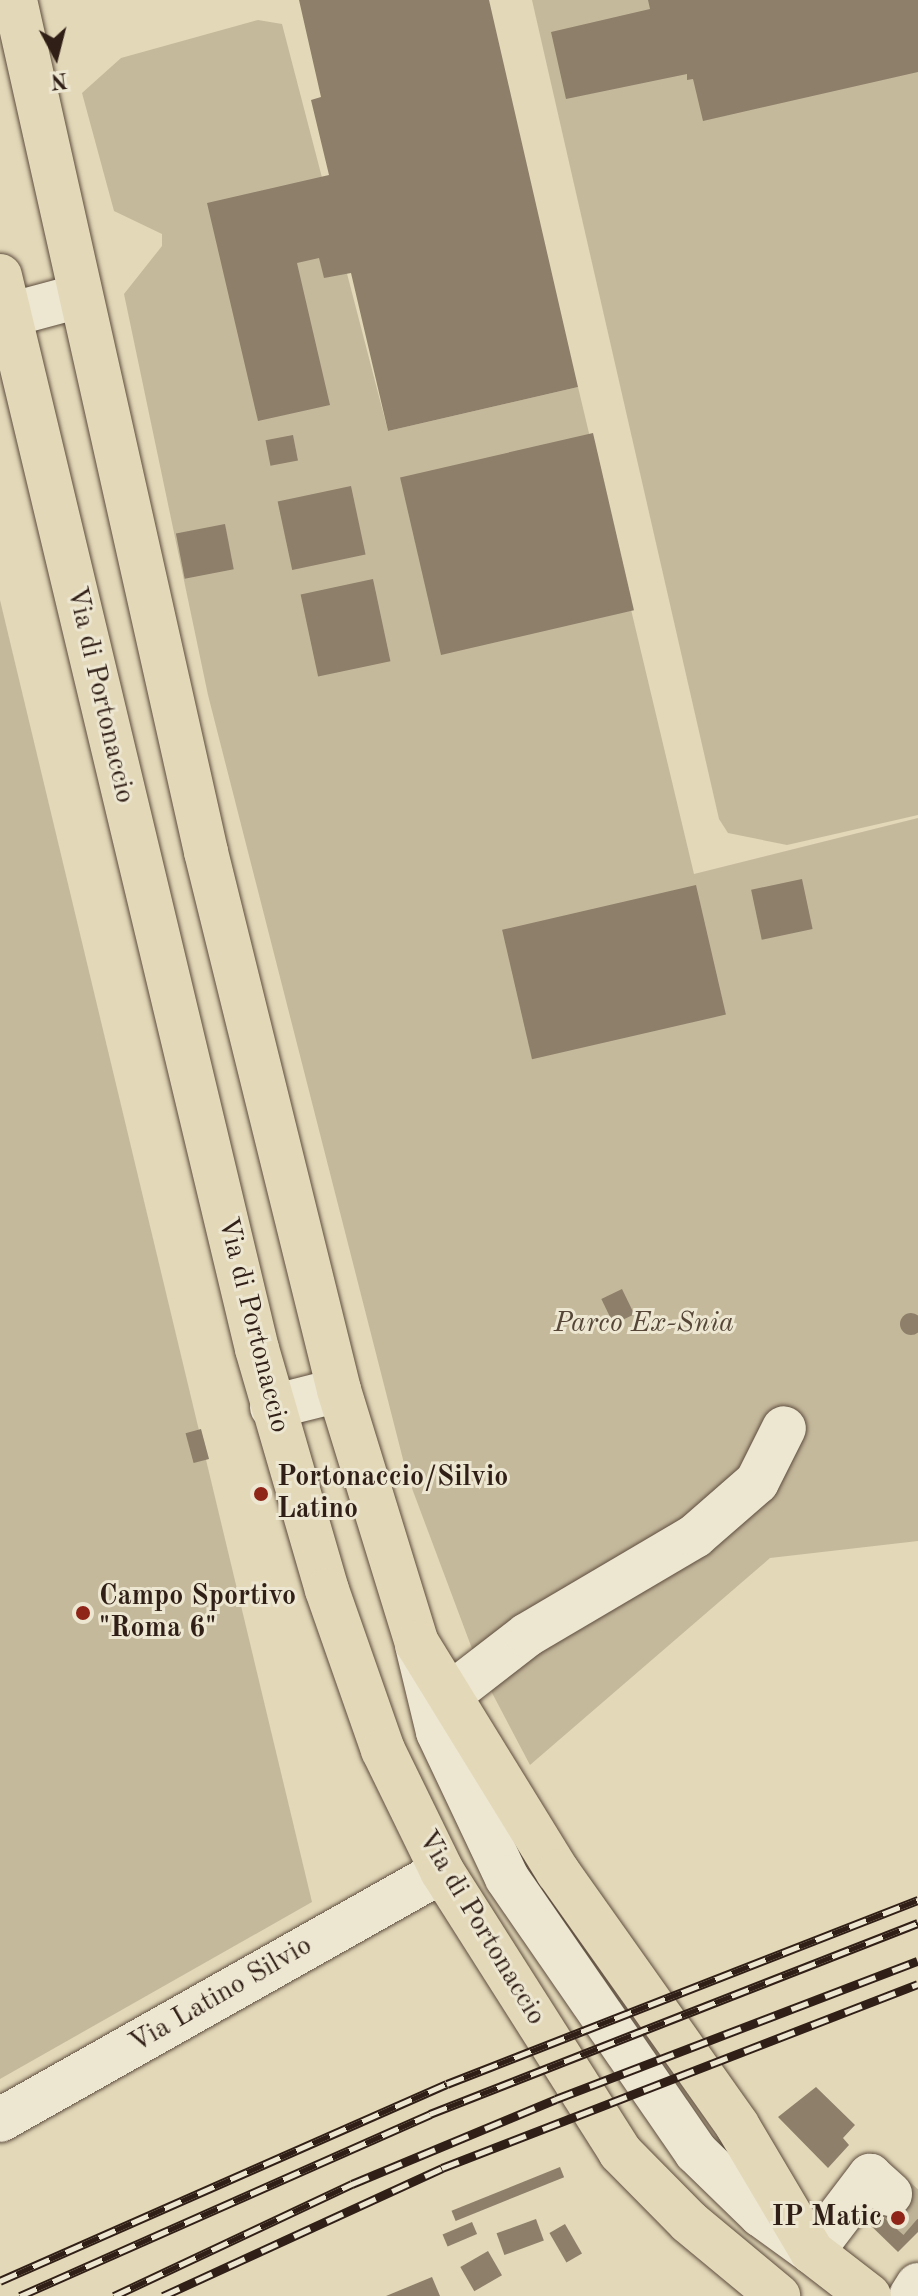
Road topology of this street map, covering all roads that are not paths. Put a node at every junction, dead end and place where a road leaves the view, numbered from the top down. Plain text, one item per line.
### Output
1 (15, 0) edge
2 (4, 296) edge
3 (80, 296) junction
4 (339, 1390) junction
5 (272, 1407) junction
6 (784, 1428) dead end
7 (417, 1643) junction
8 (452, 1693) junction
9 (442, 1871) junction
10 (0, 2120) edge
11 (890, 2194) tunnel mouth
12 (812, 2252) junction
13 (918, 2285) edge
14 (778, 2296) edge
15 (869, 2296) edge
16 (911, 2296) edge

1 - 3 main road, Via di Portonaccio
2 - 3 street
2 - 5 main road, Via di Portonaccio
3 - 4 main road, Via di Portonaccio
4 - 5 street
4 - 7 main road, Via di Portonaccio
5 - 9 main road, Via di Portonaccio
6 - 8 street
7 - 8 main road, Via di Portonaccio
7 - 12 street, Via di Portonaccio
8 - 12 main road, Via di Portonaccio
9 - 10 street, Via Latino Silvio
9 - 14 main road, Via di Portonaccio
11 - 12 street
12 - 15 main road, Via di Portonaccio
13 - 16 street

